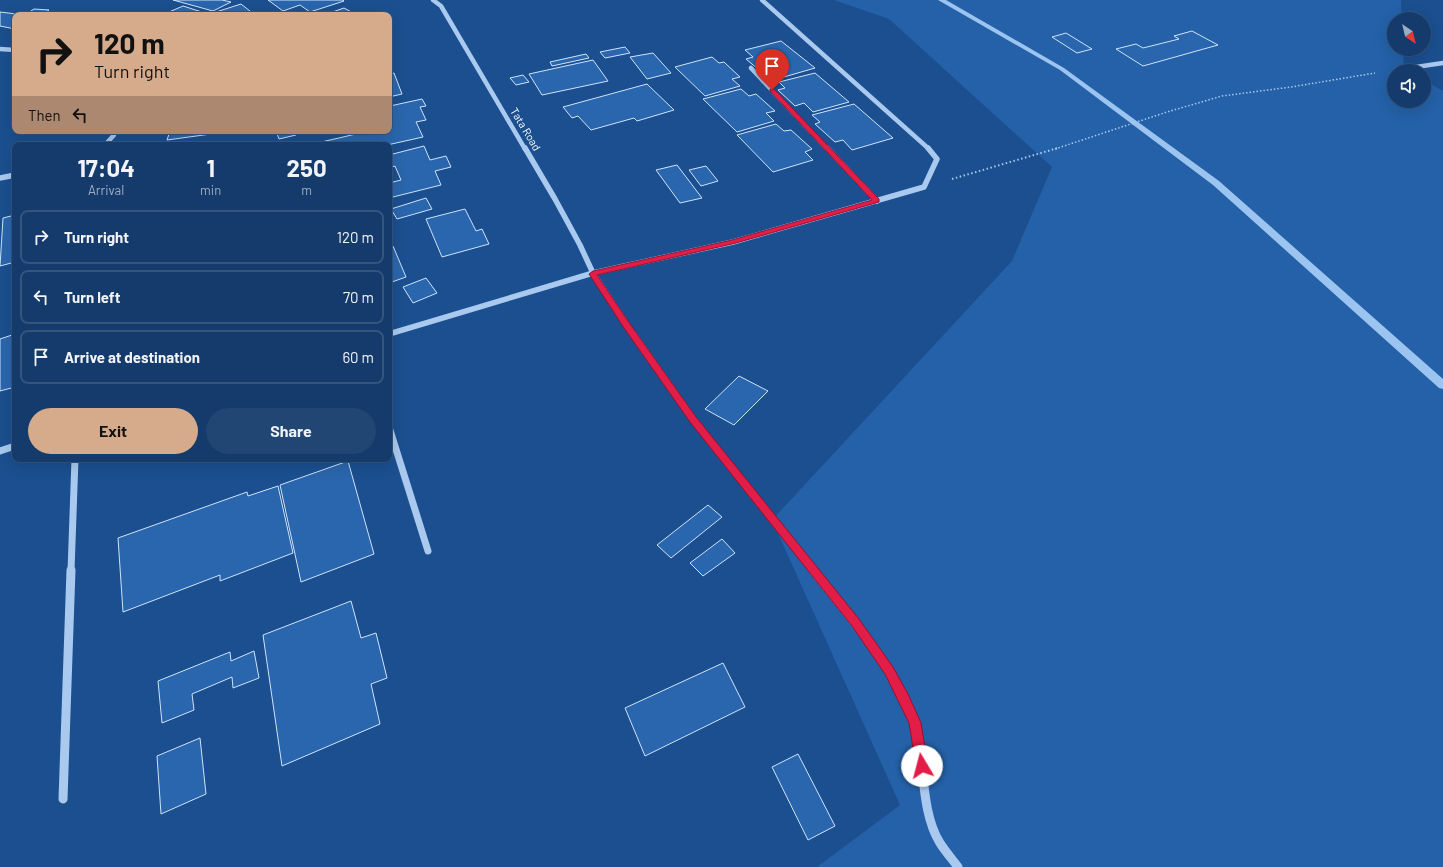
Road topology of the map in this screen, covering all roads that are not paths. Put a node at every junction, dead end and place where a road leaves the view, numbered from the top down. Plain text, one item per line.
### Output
1 (433, 0) edge
2 (762, 0) edge
3 (0, 49) edge
4 (12, 50) edge
5 (1443, 63) edge
6 (1431, 65) edge
7 (751, 68) dead end
8 (12, 176) edge
9 (0, 178) edge
10 (877, 201) junction
11 (593, 274) junction
12 (392, 333) edge
13 (392, 437) edge
14 (12, 447) edge
15 (0, 451) edge
16 (75, 462) edge
17 (428, 551) dead end
18 (62, 799) dead end
19 (958, 867) edge

1 - 11 street, Tata Road
2 - 10 street
3 - 4 street
5 - 6 street
7 - 10 street
8 - 9 street
10 - 11 street
11 - 12 street
11 - 19 street, Tata Road
13 - 17 street
14 - 15 street
16 - 18 street

